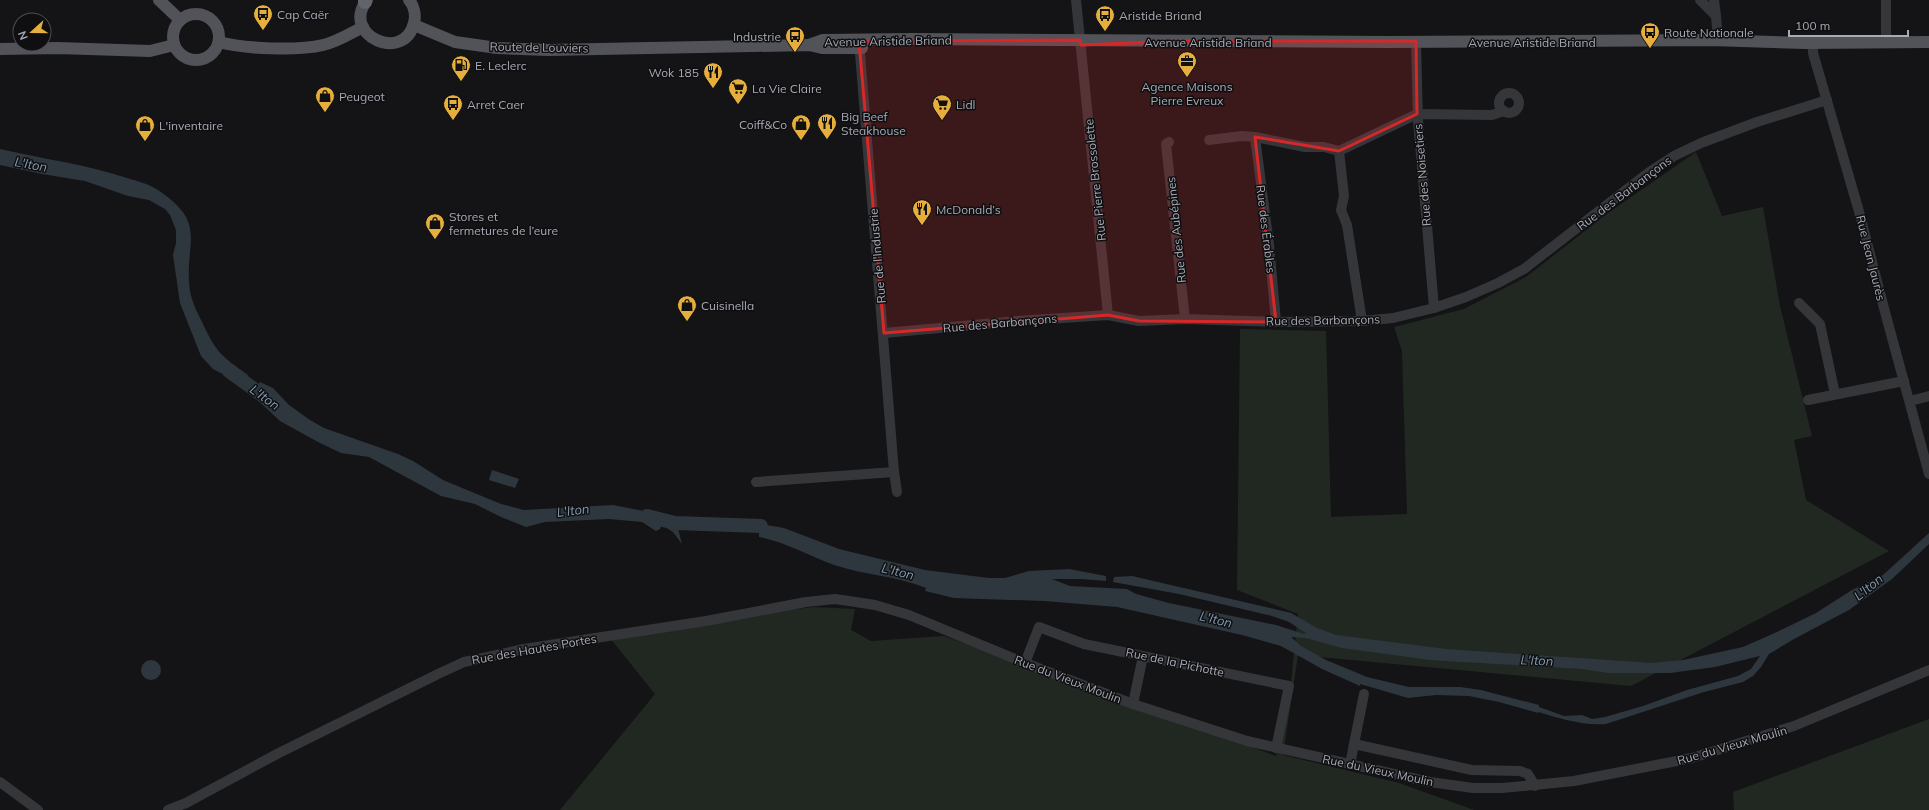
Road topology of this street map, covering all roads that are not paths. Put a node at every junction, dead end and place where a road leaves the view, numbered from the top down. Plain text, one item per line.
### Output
1 (159, 0) edge
2 (409, 0) edge
3 (1076, 0) edge
4 (1700, 0) edge
5 (1714, 0) edge
6 (1886, 0) edge
7 (366, 1) edge
8 (1716, 16) junction
9 (180, 20) junction
10 (414, 25) junction
11 (363, 27) junction
12 (1718, 40) junction
13 (219, 42) junction
14 (1416, 42) junction
15 (1886, 42) junction
16 (1929, 42) edge
17 (1080, 43) junction
18 (1813, 43) junction
19 (174, 45) junction
20 (859, 45) junction
21 (669, 47) joint
22 (0, 48) edge
23 (1827, 100) junction
24 (1504, 111) dead end
25 (1417, 114) junction
26 (1255, 137) junction
27 (1209, 140) dead end
28 (1169, 142) dead end
29 (1339, 151) junction
30 (1799, 303) dead end
31 (1434, 308) junction
32 (1108, 315) junction
33 (1185, 319) junction
34 (1362, 321) junction
35 (1276, 322) junction
36 (884, 333) junction
37 (1904, 380) junction
38 (1835, 394) junction
39 (1929, 396) edge
40 (1808, 400) dead end
41 (1910, 401) junction
42 (894, 472) junction
43 (1929, 474) edge
44 (756, 482) dead end
45 (897, 492) dead end
46 (835, 599) joint
47 (1143, 656) junction
48 (1025, 663) junction
49 (1929, 670) edge
50 (1364, 694) dead end
51 (1133, 704) junction
52 (1354, 744) junction
53 (1276, 748) junction
54 (1350, 765) junction
55 (0, 782) edge
56 (1535, 786) junction
57 (38, 810) edge
58 (168, 810) edge

1 - 9 main road
2 - 10 main road
3 - 17 street, Rue Pierre Brossolette
4 - 8 street
5 - 8 street
6 - 15 street
7 - 11 main road
8 - 12 street
9 - 13 main road
9 - 19 main road
10 - 11 main road
10 - 21 main road, Route de Louviers
11 - 13 main road
12 - 14 main road, Avenue Aristide Briand
12 - 18 main road, Avenue Aristide Briand
13 - 19 main road
14 - 17 main road, Avenue Aristide Briand
14 - 25 street, Rue des Noisetiers
15 - 16 main road, Avenue Aristide Briand
15 - 18 main road, Avenue Aristide Briand
17 - 20 main road, Avenue Aristide Briand
17 - 32 street, Rue Pierre Brossolette
18 - 23 street, Rue Jean Jaurès
19 - 22 main road
20 - 21 main road, Avenue Aristide Briand
20 - 36 street, Rue de l'Industrie
23 - 31 street, Rue des Barbançons
23 - 37 street, Rue Jean Jaurès
24 - 25 street
25 - 29 street
25 - 31 street, Rue des Noisetiers
26 - 27 street
26 - 29 street
26 - 35 street, Rue des Érables
28 - 33 street, Rue des Aubépines
29 - 34 street
30 - 38 street
31 - 34 street, Rue des Barbançons
32 - 33 street, Rue des Barbançons
32 - 36 street, Rue des Barbançons
33 - 35 street, Rue des Barbançons
34 - 35 street, Rue des Barbançons
36 - 42 street, Rue de l'Industrie
37 - 38 street
37 - 41 street, Rue Jean Jaurès
38 - 40 street
39 - 41 street
41 - 43 street, Rue Jean Jaurès
42 - 44 street
42 - 45 street, Rue de l'Industrie
46 - 48 street, Rue du Vieux Moulin
46 - 58 street, Rue des Hautes Portes
47 - 48 street, Rue de la Pichotte
47 - 51 street
47 - 53 street, Rue de la Pichotte
48 - 51 street, Rue du Vieux Moulin
49 - 56 street, Rue du Vieux Moulin
50 - 52 street
51 - 53 street, Rue du Vieux Moulin
52 - 54 street
52 - 56 street
53 - 54 street, Rue du Vieux Moulin
54 - 56 street, Rue du Vieux Moulin
55 - 57 street

